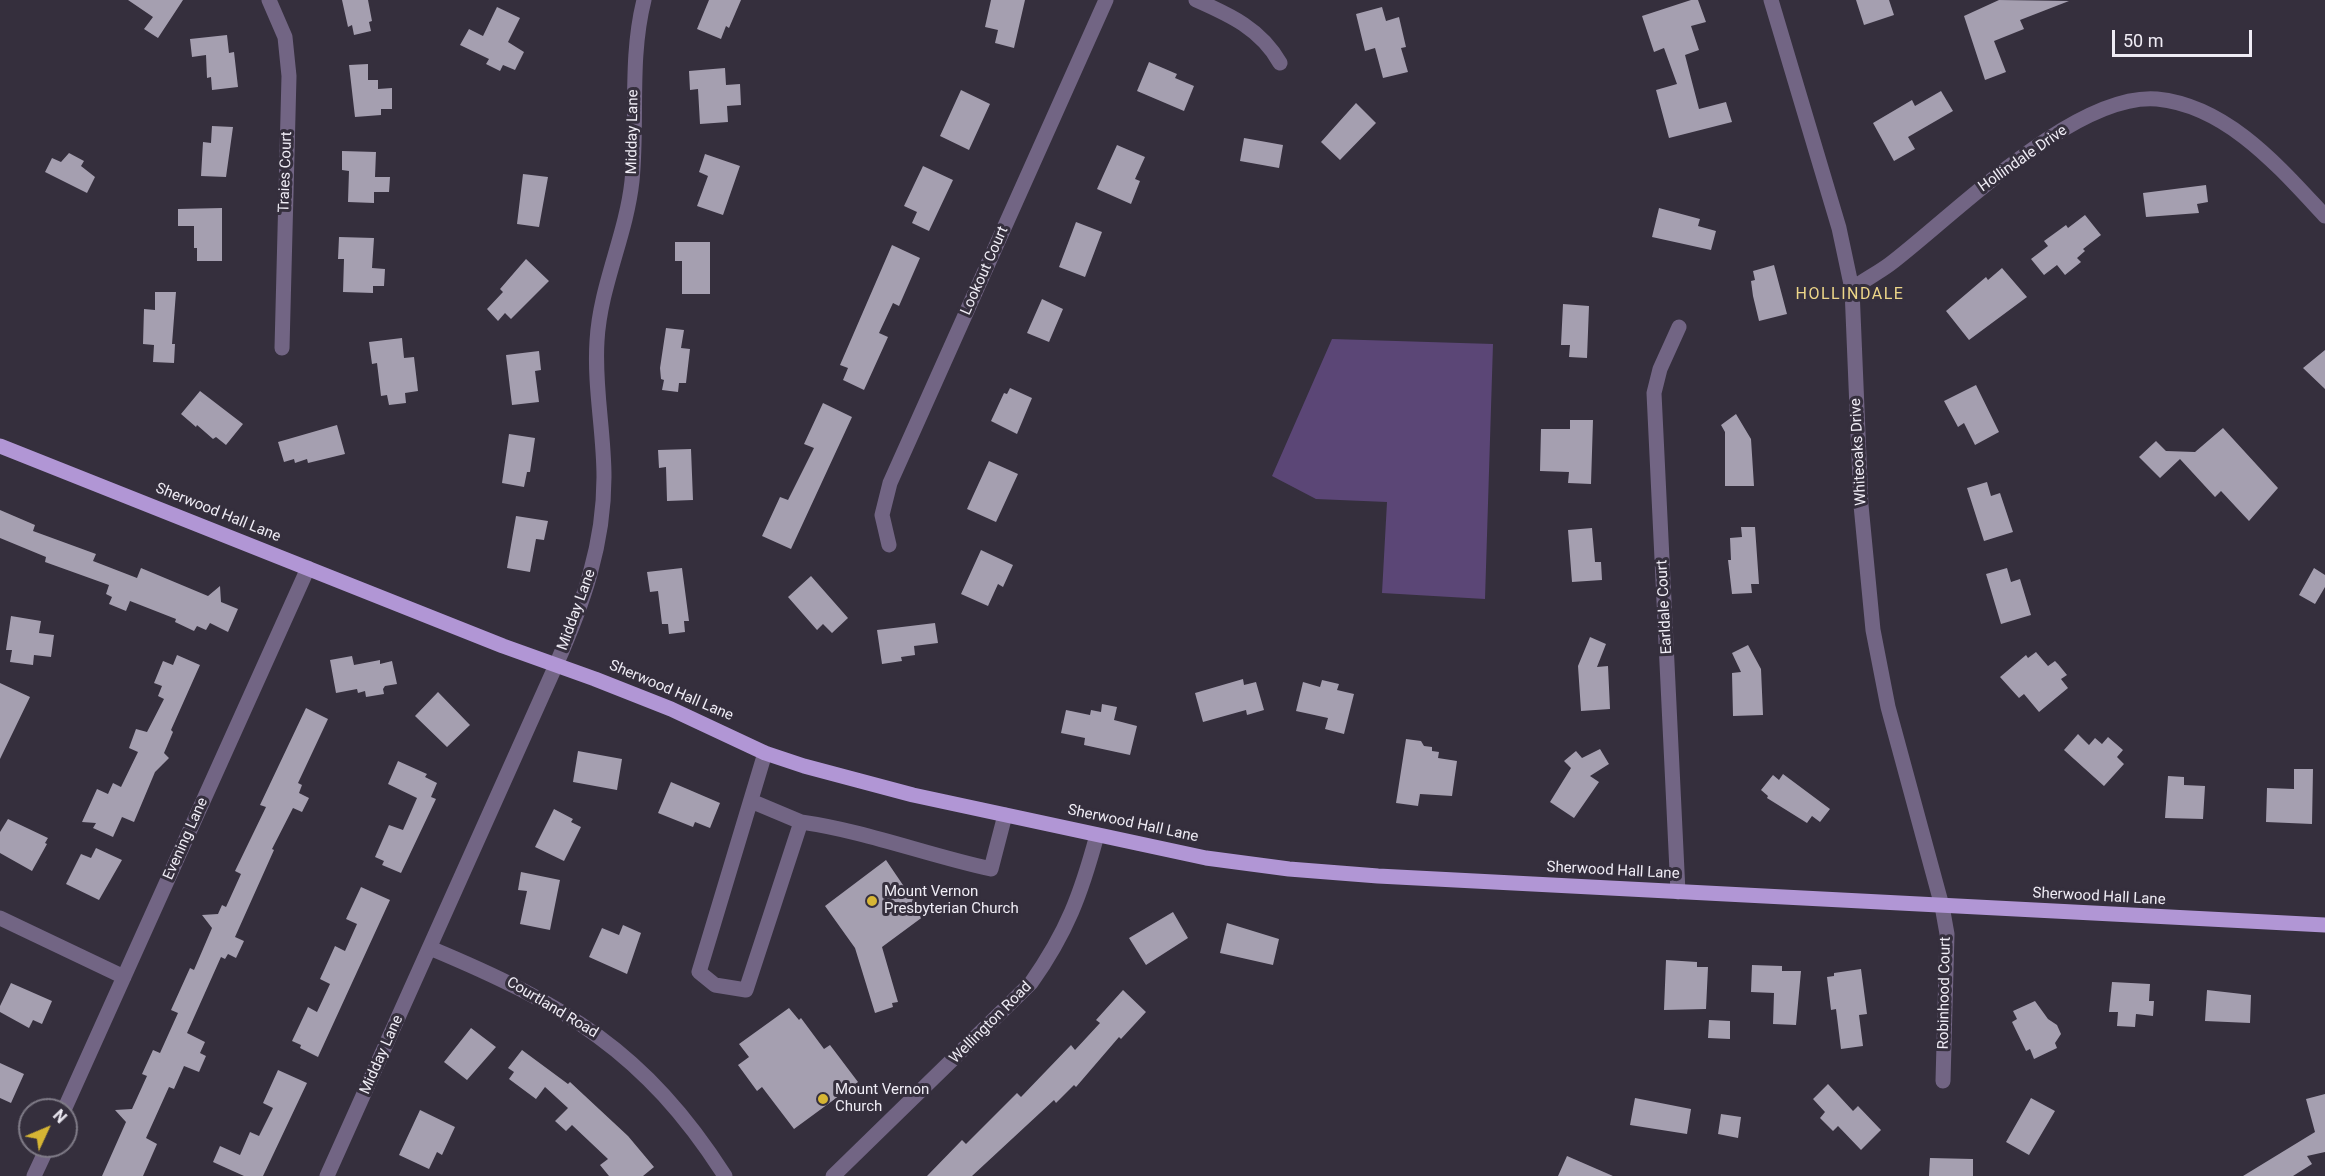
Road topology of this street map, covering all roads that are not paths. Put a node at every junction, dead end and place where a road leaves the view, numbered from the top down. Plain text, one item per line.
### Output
1 (269, 0) edge
2 (644, 0) edge
3 (1106, 0) edge
4 (1196, 0) edge
5 (1771, 0) edge
6 (1280, 63) dead end
7 (2325, 216) edge
8 (1852, 289) junction
9 (1679, 327) dead end
10 (282, 348) dead end
11 (0, 446) edge
12 (889, 545) dead end
13 (308, 568) junction
14 (556, 665) junction
15 (765, 753) junction
16 (751, 801) junction
17 (1005, 815) junction
18 (801, 822) junction
19 (1097, 835) junction
20 (1678, 892) junction
21 (1942, 906) junction
22 (0, 918) edge
23 (2325, 925) edge
24 (430, 948) junction
25 (124, 977) junction
26 (1943, 1081) dead end
27 (69, 1098) edge
28 (42, 1158) edge
29 (34, 1176) edge
30 (327, 1176) edge
31 (725, 1176) edge
32 (833, 1176) edge

1 - 10 street, Traies Court
2 - 14 street, Midday Lane
3 - 12 street, Lookout Court
4 - 6 street
5 - 8 street, Whiteoaks Drive
7 - 8 street, Hollindale Drive
8 - 21 street, Whiteoaks Drive
9 - 20 street, Earldale Court
11 - 13 main road, Sherwood Hall Lane
13 - 14 main road, Sherwood Hall Lane
13 - 25 street, Evening Lane
14 - 15 main road, Sherwood Hall Lane
14 - 24 street, Midday Lane
15 - 16 street
15 - 17 main road, Sherwood Hall Lane
16 - 18 street
16 - 18 street
17 - 18 street
17 - 19 main road, Sherwood Hall Lane
19 - 20 main road, Sherwood Hall Lane
19 - 32 street, Wellington Road
20 - 21 main road, Sherwood Hall Lane
21 - 23 main road, Sherwood Hall Lane
21 - 26 street, Robinhood Court
22 - 25 street
24 - 30 street, Midday Lane
24 - 31 street, Courtland Road
25 - 27 street, Evening Lane
28 - 29 street

